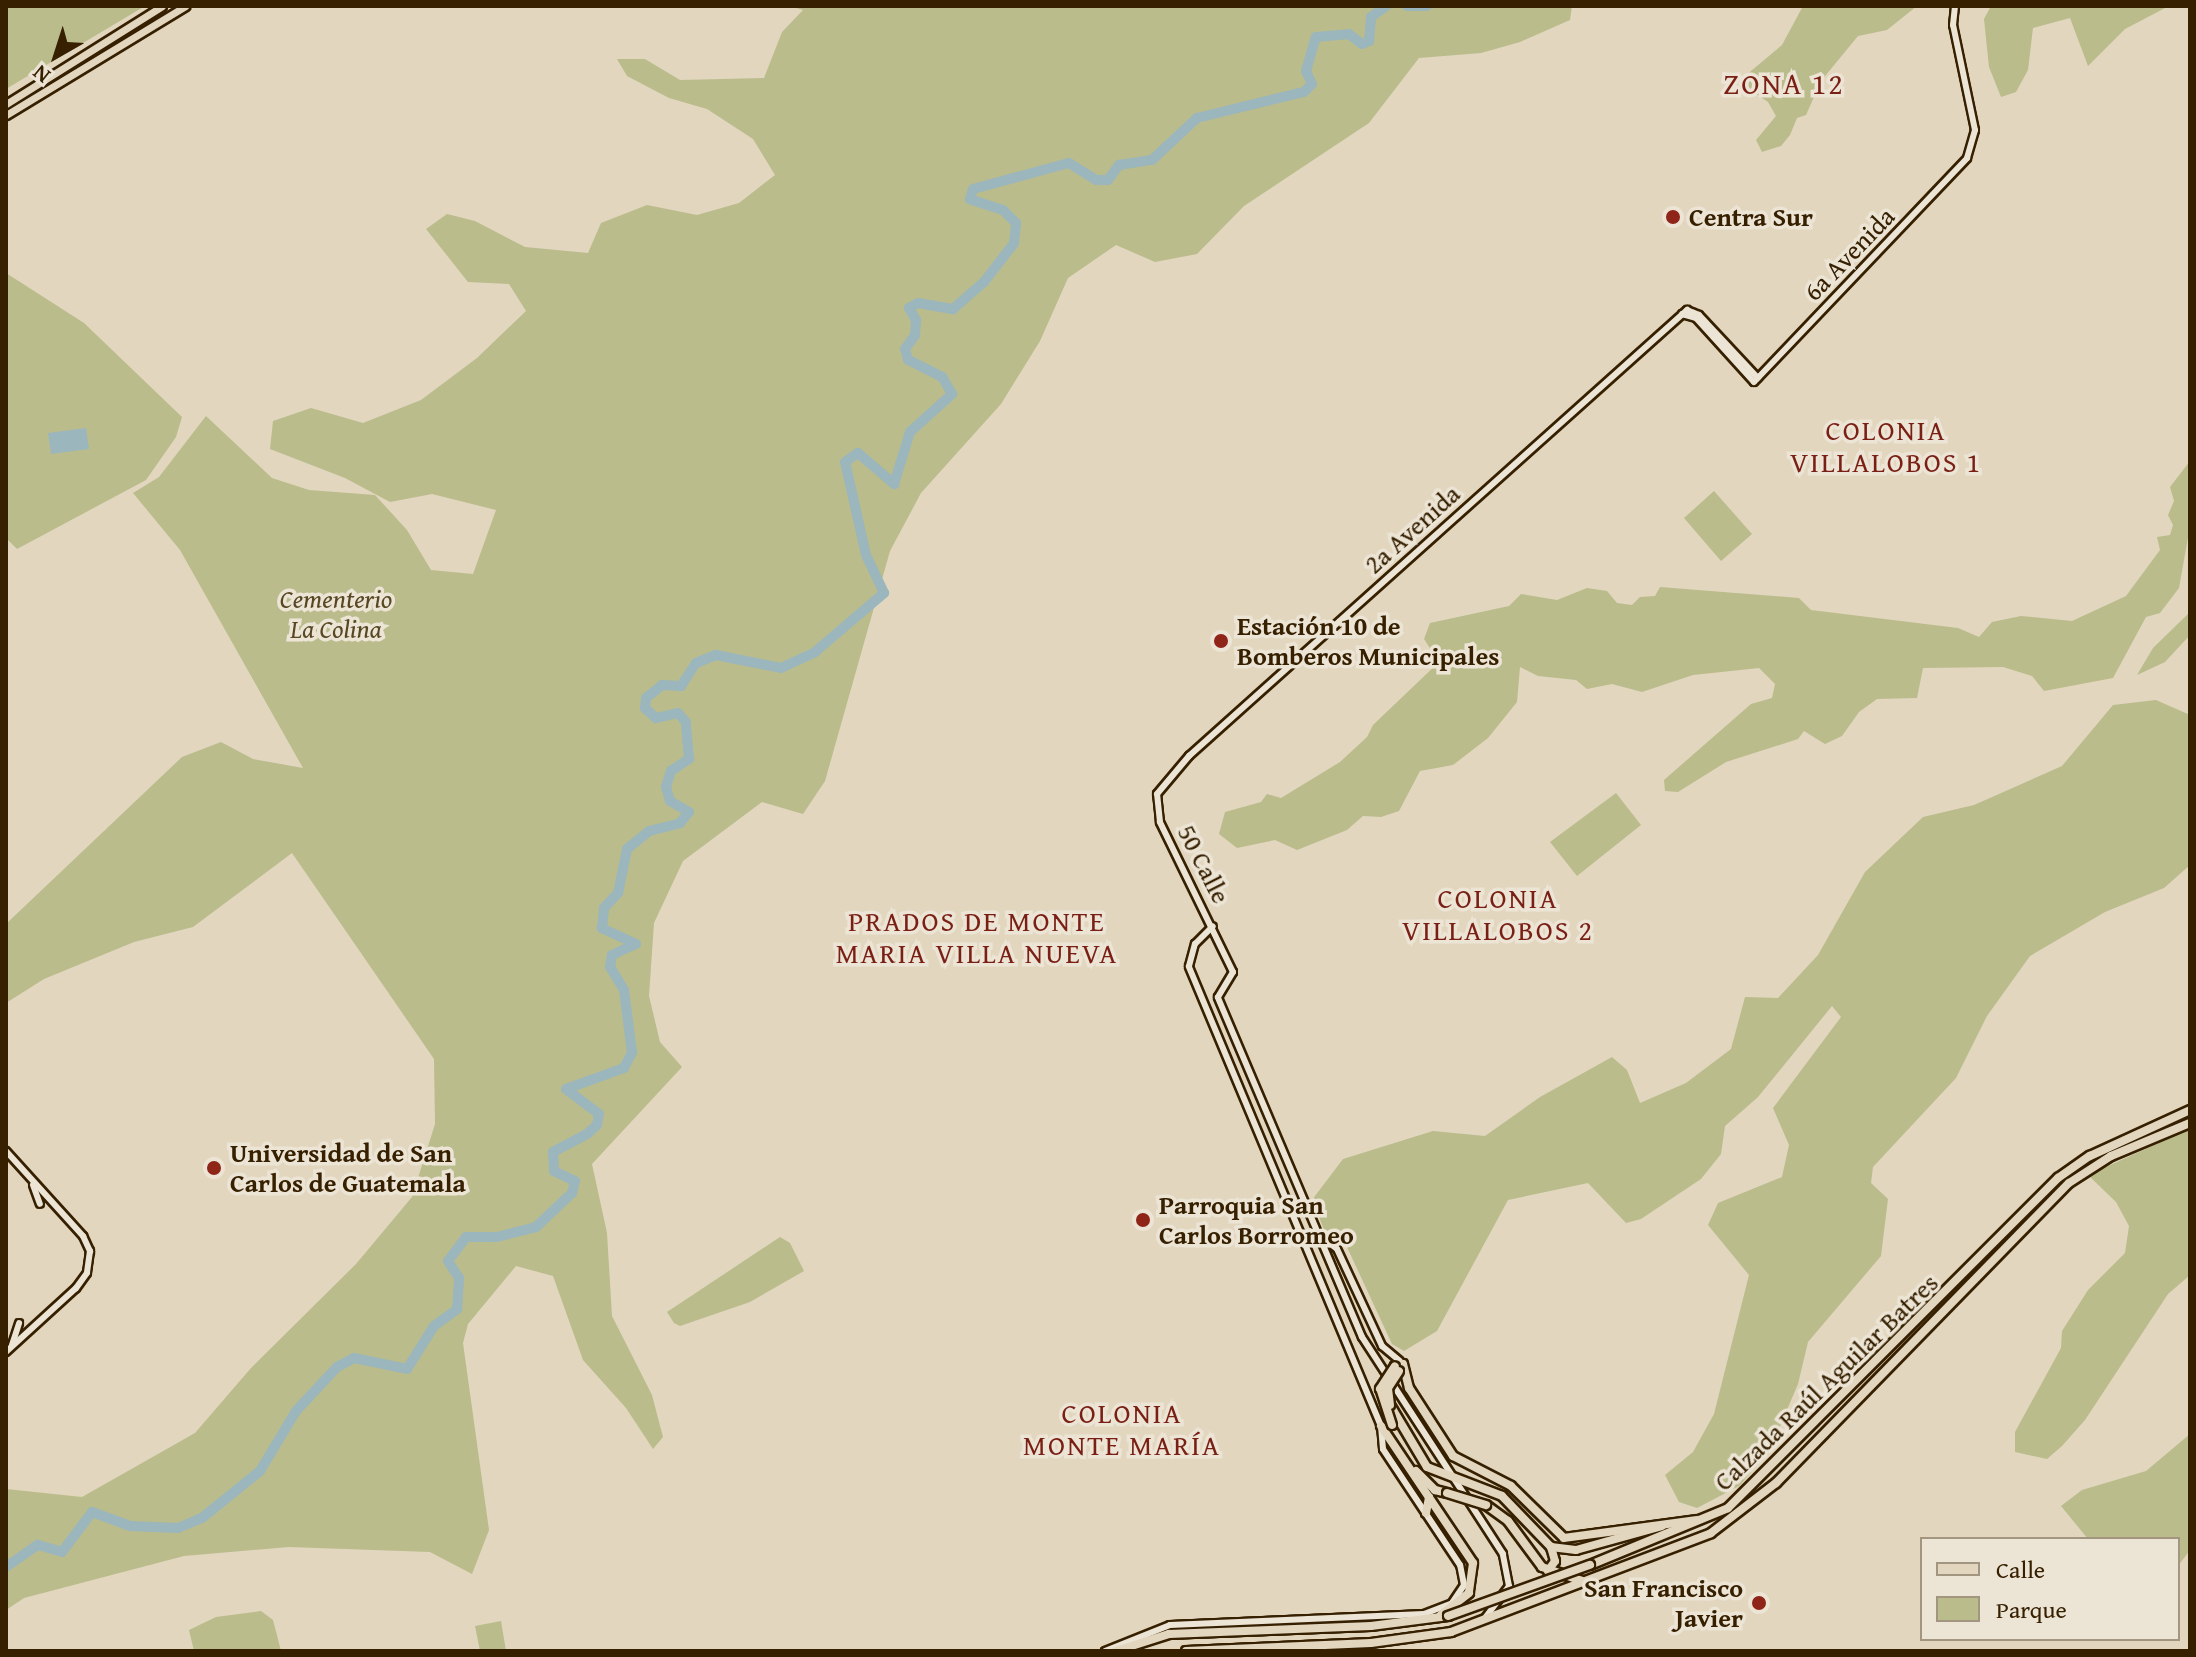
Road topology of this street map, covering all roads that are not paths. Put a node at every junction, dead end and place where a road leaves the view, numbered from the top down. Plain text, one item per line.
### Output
1 (162, 6) edge
2 (185, 6) edge
3 (1955, 6) edge
4 (52, 75) junction
5 (57, 85) junction
6 (6, 104) edge
7 (6, 115) edge
8 (1686, 313) joint
9 (1170, 774) joint
10 (1213, 926) junction
11 (2190, 1110) edge
12 (2190, 1123) edge
13 (7, 1152) edge
14 (32, 1179) junction
15 (40, 1204) dead end
16 (1317, 1234) junction
17 (19, 1323) dead end
18 (8, 1350) edge
19 (1400, 1367) junction
20 (1381, 1426) junction
21 (1395, 1444) junction
22 (1408, 1466) junction
23 (1455, 1479) junction
24 (1429, 1496) junction
25 (1426, 1513) junction
26 (1699, 1521) junction
27 (1551, 1547) junction
28 (1548, 1571) junction
29 (1585, 1582) junction
30 (1451, 1607) junction
31 (1437, 1618) junction
32 (1479, 1623) junction
33 (1179, 1624) junction
34 (1192, 1632) junction
35 (1105, 1651) edge
36 (1116, 1651) edge
37 (1186, 1651) edge

1 - 4 main road
2 - 5 main road
3 - 8 main road, 6a Avenida
4 - 5 main road
4 - 6 main road
5 - 7 main road
8 - 9 main road, 2a Avenida
9 - 10 main road, 50 Calle
10 - 16 main road, 50 Calle
10 - 20 main road
11 - 26 highway, Calzada Raúl Aguilar Batres
12 - 29 highway, Calzada Raúl Aguilar Batres
13 - 14 main road
14 - 15 main road
14 - 18 main road
16 - 19 main road
16 - 23 main road
17 - 18 main road
19 - 21 highway, bridge
19 - 23 highway, bridge
19 - 26 highway
20 - 21 highway
20 - 25 main road
21 - 22 highway
22 - 24 highway
22 - 28 highway, bridge
23 - 27 highway
23 - 32 main road
24 - 25 highway
24 - 30 highway
25 - 30 main road
26 - 27 highway
26 - 30 highway, Calzada Raúl Aguilar Batres, bridge
27 - 28 highway
28 - 29 highway
29 - 32 highway, Calzada Raúl Aguilar Batres
30 - 31 highway, Calzada Raúl Aguilar Batres
30 - 31 highway
30 - 33 main road
31 - 34 highway, Calzada Raúl Aguilar Batres
32 - 37 highway, Calzada Raúl Aguilar Batres
33 - 34 highway
33 - 35 main road
34 - 36 highway, Calzada Raúl Aguilar Batres

